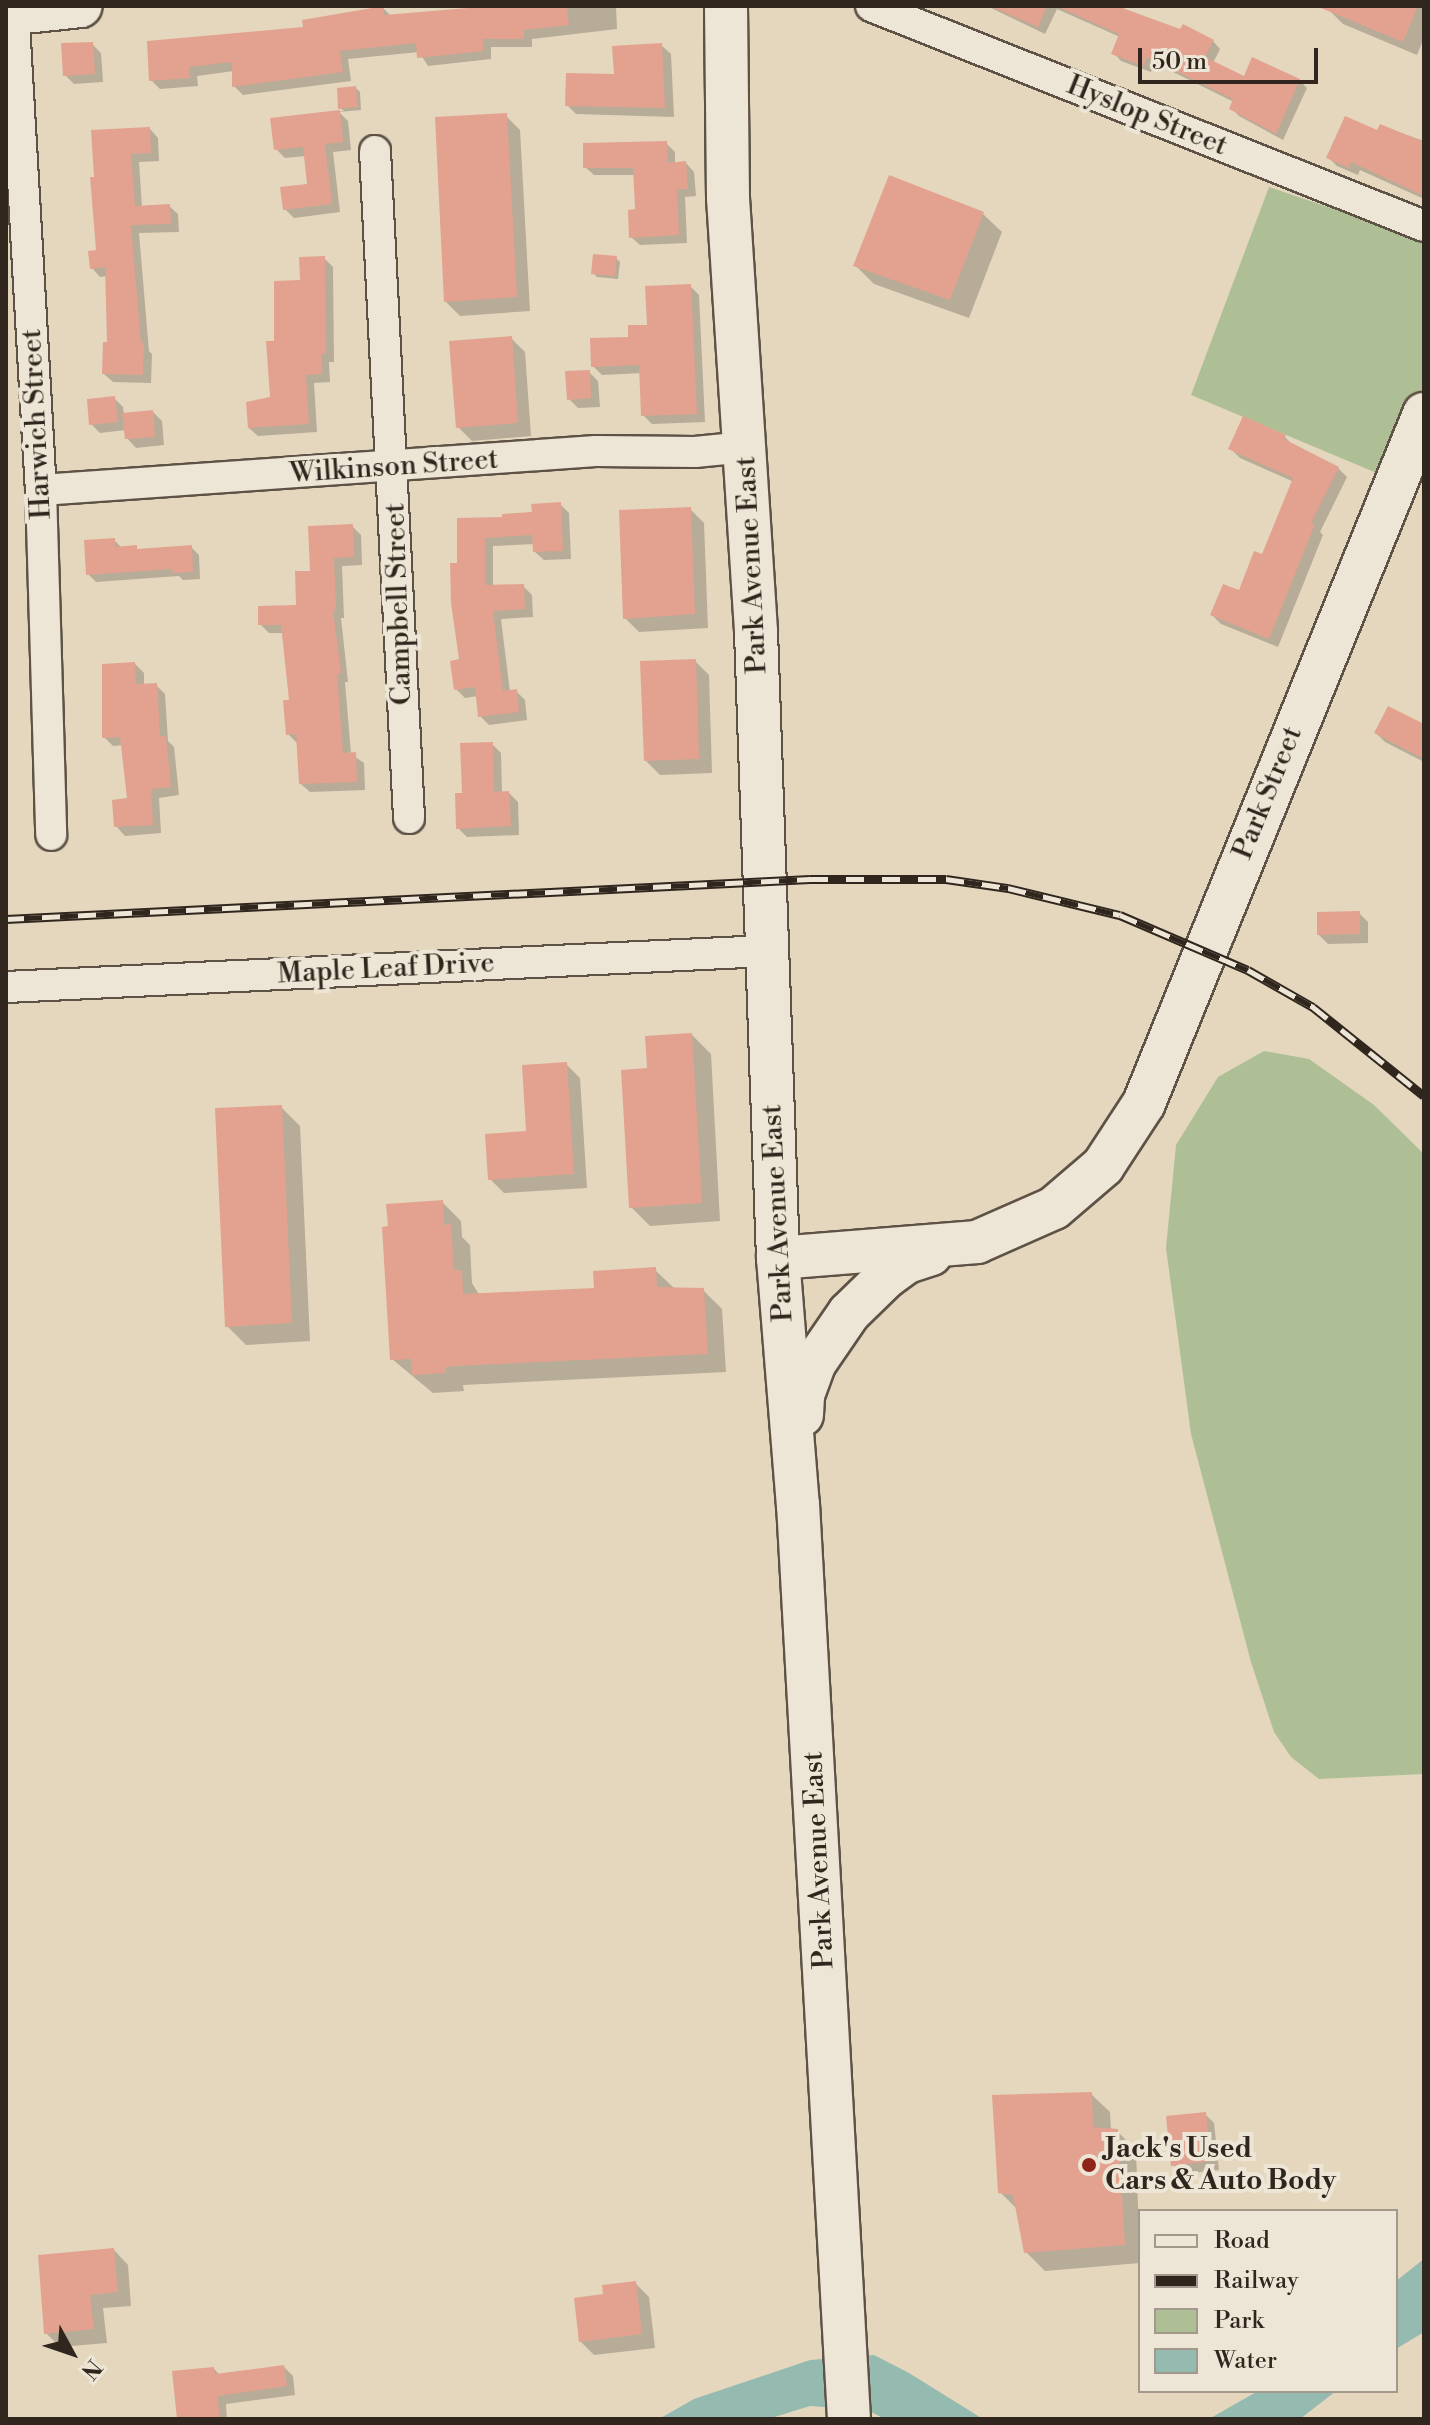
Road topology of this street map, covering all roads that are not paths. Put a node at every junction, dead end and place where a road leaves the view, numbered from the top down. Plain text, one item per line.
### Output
1 (81, 6) edge
2 (726, 6) edge
3 (871, 6) edge
4 (11, 11) edge
5 (375, 151) dead end
6 (1424, 226) edge
7 (1424, 414) edge
8 (746, 447) junction
9 (393, 468) junction
10 (41, 490) junction
11 (409, 818) dead end
12 (51, 835) dead end
13 (767, 951) junction
14 (6, 987) edge
15 (959, 1245) junction
16 (778, 1258) junction
17 (798, 1504) junction
18 (849, 2419) edge

1 - 4 main road
2 - 8 main road, Park Avenue East
3 - 6 street, Hyslop Street
4 - 10 street, Harwich Street
5 - 9 street, Campbell Street
7 - 15 main road, Park Street
8 - 9 street, Wilkinson Street
8 - 13 main road, Park Avenue East
9 - 10 street, Wilkinson Street
9 - 11 street, Campbell Street
10 - 12 street, Harwich Street
13 - 14 street, Maple Leaf Drive
13 - 16 main road, Park Avenue East
15 - 16 main road
15 - 17 main road
16 - 17 main road, Park Avenue East
17 - 18 main road, Park Avenue East

